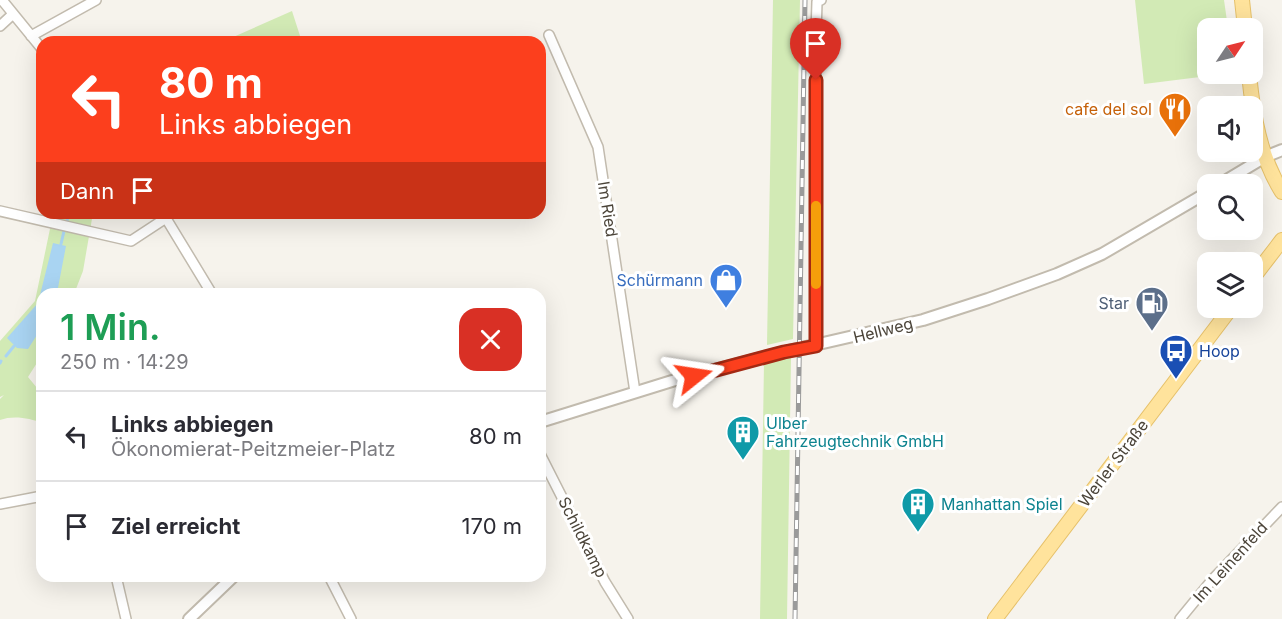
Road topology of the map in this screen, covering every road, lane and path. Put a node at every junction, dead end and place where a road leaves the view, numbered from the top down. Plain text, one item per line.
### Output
1 (2, 0) edge
2 (96, 0) edge
3 (821, 0) edge
4 (1242, 0) edge
5 (13, 14) junction
6 (1244, 18) edge
7 (0, 26) edge
8 (549, 35) dead end
9 (31, 36) junction
10 (36, 42) edge
11 (1250, 84) edge
12 (1282, 150) edge
13 (1264, 157) junction
14 (1236, 174) edge
15 (1282, 192) edge
16 (1197, 198) edge
17 (0, 211) edge
18 (161, 219) edge
19 (167, 219) edge
20 (1282, 240) edge
21 (1263, 265) edge
22 (208, 288) edge
23 (1223, 318) edge
24 (816, 346) junction
25 (635, 392) junction
26 (546, 420) edge
27 (546, 466) edge
28 (36, 497) edge
29 (0, 504) edge
30 (1282, 507) edge
31 (117, 582) edge
32 (228, 582) edge
33 (332, 582) edge
34 (126, 619) edge
35 (189, 619) edge
36 (351, 619) edge
37 (628, 619) edge
38 (995, 619) edge
39 (1180, 619) edge

1 - 5 street
2 - 9 street
3 - 24 street
4 - 6 main road
5 - 7 street
5 - 9 street
8 - 25 street, Im Ried
9 - 10 street
11 - 13 main road
12 - 13 street
13 - 14 street
13 - 15 main road
16 - 24 street, Hellweg
17 - 18 street
19 - 22 street
20 - 21 main road
23 - 38 main road, Werler Straße
24 - 25 street, Hellweg
25 - 26 street, Hellweg
27 - 37 street, Schildkamp
28 - 29 street
30 - 39 street, Im Leinenfeld
31 - 34 street
32 - 35 street
33 - 36 street

